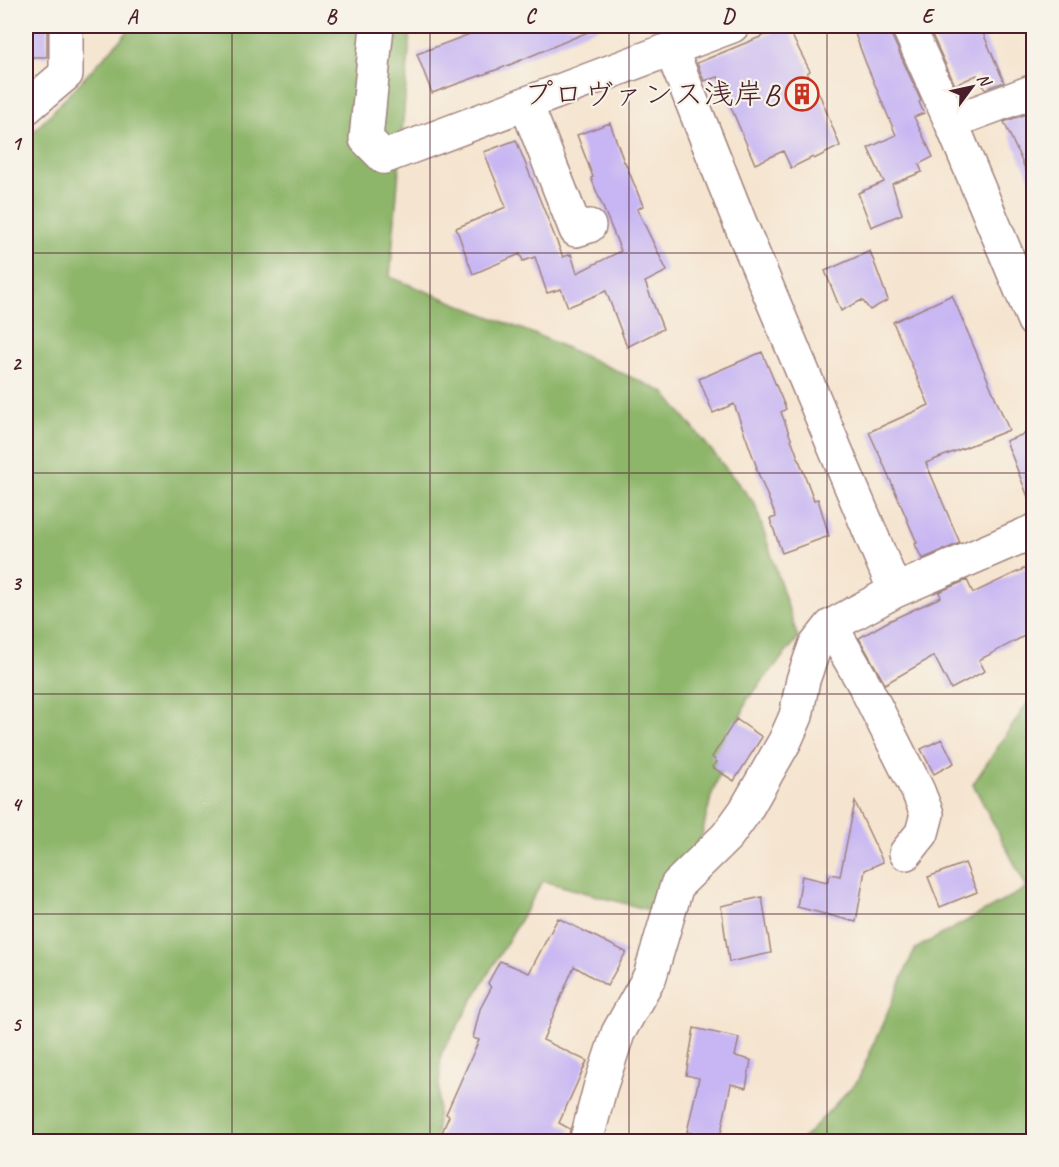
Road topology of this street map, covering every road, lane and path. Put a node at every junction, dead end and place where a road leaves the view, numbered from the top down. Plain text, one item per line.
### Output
1 (66, 26) edge
2 (377, 26) edge
3 (732, 26) edge
4 (908, 26) edge
5 (671, 49) junction
6 (1034, 91) edge
7 (526, 104) junction
8 (26, 108) edge
9 (951, 122) junction
10 (589, 226) dead end
11 (1034, 321) edge
12 (1034, 531) edge
13 (895, 591) junction
14 (831, 626) junction
15 (906, 853) dead end
16 (586, 1142) edge

1 - 8 street
2 - 7 street
3 - 5 street
4 - 9 street
5 - 7 street
5 - 13 street
6 - 9 street
7 - 10 street
9 - 11 street
12 - 13 street
13 - 14 street
14 - 15 street
14 - 16 street

